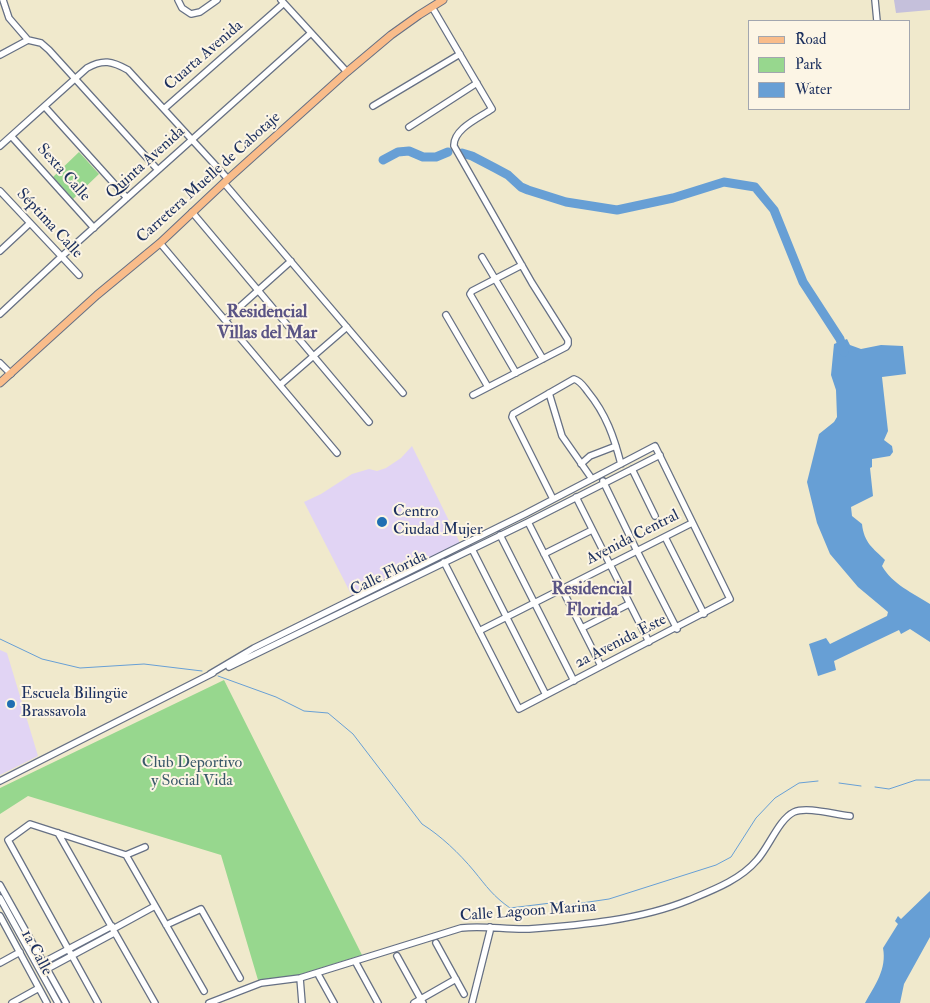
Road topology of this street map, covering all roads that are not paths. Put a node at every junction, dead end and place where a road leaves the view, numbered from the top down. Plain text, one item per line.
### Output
1 (3, 0) edge
2 (178, 0) edge
3 (216, 0) edge
4 (443, 0) edge
5 (875, 0) edge
6 (282, 2) edge
7 (432, 7) junction
8 (877, 20) edge
9 (311, 33) junction
10 (28, 40) junction
11 (0, 54) edge
12 (460, 54) junction
13 (347, 72) junction
14 (75, 78) junction
15 (477, 83) junction
16 (373, 106) dead end
17 (45, 107) junction
18 (164, 108) junction
19 (409, 128) dead end
20 (12, 137) junction
21 (193, 139) junction
22 (0, 146) edge
23 (158, 170) junction
24 (226, 181) junction
25 (0, 191) edge
26 (127, 198) junction
27 (192, 212) junction
28 (30, 223) junction
29 (94, 228) junction
30 (160, 243) junction
31 (0, 251) edge
32 (61, 257) junction
33 (482, 257) dead end
34 (291, 261) junction
35 (522, 265) junction
36 (78, 275) dead end
37 (496, 280) junction
38 (258, 290) junction
39 (0, 314) edge
40 (446, 315) dead end
41 (224, 320) junction
42 (347, 327) junction
43 (313, 356) junction
44 (543, 359) junction
45 (0, 362) edge
46 (516, 373) junction
47 (11, 374) junction
48 (0, 383) edge
49 (280, 385) junction
50 (488, 387) junction
51 (403, 393) dead end
52 (549, 393) junction
53 (473, 395) dead end
54 (370, 422) dead end
55 (616, 446) junction
56 (337, 453) dead end
57 (660, 455) junction
58 (581, 464) junction
59 (621, 464) junction
60 (632, 469) junction
61 (600, 475) junction
62 (592, 478) junction
63 (604, 483) junction
64 (576, 497) junction
65 (553, 499) junction
66 (655, 516) dead end
67 (528, 522) junction
68 (692, 523) junction
69 (592, 530) junction
70 (500, 535) junction
71 (665, 537) junction
72 (472, 549) junction
73 (636, 551) junction
74 (544, 554) junction
75 (444, 562) junction
76 (609, 565) junction
77 (562, 589) junction
78 (534, 603) junction
79 (629, 604) junction
80 (704, 614) junction
81 (506, 617) junction
82 (582, 628) junction
83 (677, 629) junction
84 (479, 631) junction
85 (649, 642) junction
86 (601, 666) junction
87 (210, 674) junction
88 (574, 681) junction
89 (546, 695) junction
90 (0, 781) edge
91 (850, 816) dead end
92 (58, 833) junction
93 (145, 847) dead end
94 (126, 855) junction
95 (0, 885) edge
96 (0, 898) edge
97 (155, 906) junction
98 (0, 917) edge
99 (166, 924) junction
100 (490, 927) junction
101 (113, 929) junction
102 (436, 943) dead end
103 (69, 949) junction
104 (20, 952) junction
105 (72, 956) junction
106 (397, 956) dead end
107 (355, 961) junction
108 (44, 962) junction
109 (0, 963) edge
110 (47, 969) junction
111 (320, 976) dead end
112 (240, 978) dead end
113 (300, 978) junction
114 (456, 979) junction
115 (39, 988) junction
116 (204, 991) dead end
117 (464, 994) dead end
118 (422, 1001) edge
119 (12, 1003) edge
120 (47, 1003) edge
121 (58, 1003) edge
122 (66, 1003) edge
123 (98, 1003) edge
124 (155, 1003) edge
125 (209, 1003) edge
126 (302, 1003) edge
127 (334, 1003) edge
128 (378, 1003) edge
129 (414, 1003) edge
130 (472, 1003) edge

1 - 10 street
2 - 3 street
4 - 7 main road, Carretera Muelle de Cabotaje
5 - 8 street
6 - 9 street
6 - 18 street, Cuarta Avenida
7 - 12 street
7 - 13 main road, Carretera Muelle de Cabotaje
9 - 13 street
9 - 21 street, Quinta Avenida
10 - 11 street
10 - 14 street
12 - 15 street
12 - 16 street
13 - 24 main road, Carretera Muelle de Cabotaje
14 - 17 street
14 - 18 street
14 - 23 street
15 - 19 street
15 - 35 street
17 - 20 street
17 - 26 street
18 - 21 street
20 - 22 street
20 - 29 street, Sexta Calle
21 - 23 street, Quinta Avenida
21 - 24 street
23 - 26 street, Quinta Avenida
24 - 27 main road, Carretera Muelle de Cabotaje
24 - 34 street
25 - 28 street, Séptima Calle
26 - 29 street, Quinta Avenida
27 - 30 main road, Carretera Muelle de Cabotaje
27 - 38 street
28 - 31 street
28 - 32 street, Séptima Calle
29 - 32 street, Quinta Avenida
30 - 41 street
30 - 47 main road, Carretera Muelle de Cabotaje
32 - 36 street, Séptima Calle
32 - 39 street, Quinta Avenida
33 - 37 street
34 - 38 street
34 - 42 street
35 - 37 street
35 - 44 street
37 - 44 street
37 - 46 street
38 - 41 street
38 - 43 street
40 - 50 street
41 - 49 street
42 - 43 street
42 - 51 street
43 - 49 street
43 - 54 street
44 - 46 street
45 - 47 street
46 - 50 street
47 - 48 main road, Carretera Muelle de Cabotaje
49 - 56 street
50 - 53 street
52 - 55 street
52 - 58 street
52 - 65 street
55 - 58 street
55 - 59 street
57 - 59 street, Calle Florida
57 - 60 street, Calle Florida
57 - 68 street
58 - 62 street
59 - 61 street, Calle Florida
60 - 63 street, Calle Florida
60 - 66 street
61 - 62 street, Calle Florida
61 - 63 street
62 - 65 street, Calle Florida
63 - 64 street, Calle Florida
63 - 73 street
64 - 67 street, Calle Florida
64 - 69 street
65 - 87 street, Calle Florida
67 - 70 street, Calle Florida
67 - 74 street
68 - 71 street, Avenida Central
68 - 80 street, 2a Avenida Este
69 - 74 street
69 - 76 street
70 - 72 street, Calle Florida
70 - 78 street
71 - 73 street, Avenida Central
71 - 80 street
72 - 75 street, Calle Florida
72 - 81 street
73 - 76 street, Avenida Central
73 - 83 street
74 - 77 street
75 - 84 street
75 - 87 street, Calle Florida
76 - 77 street, Avenida Central
76 - 79 street
77 - 78 street, Avenida Central
77 - 82 street
78 - 81 street, Avenida Central
78 - 88 street
79 - 82 street
79 - 85 street
80 - 83 street, 2a Avenida Este
81 - 84 street, Avenida Central
81 - 89 street
82 - 86 street
83 - 85 street, 2a Avenida Este
84 - 89 street, 2a Avenida Este
85 - 86 street, 2a Avenida Este
86 - 88 street, 2a Avenida Este
87 - 90 street, Calle Florida
88 - 89 street, 2a Avenida Este
91 - 100 street, Calle Lagoon Marina
92 - 94 street
92 - 101 street
92 - 103 street
93 - 94 street
94 - 97 street
95 - 108 street
96 - 121 street
97 - 99 street
97 - 101 street
98 - 104 street, 1a Calle
99 - 112 street
99 - 116 street
100 - 107 street, Calle Lagoon Marina
100 - 130 street
101 - 103 street
101 - 105 street
101 - 124 street
102 - 114 street
103 - 105 street
103 - 108 street
104 - 109 street
104 - 115 street, 1a Calle
105 - 110 street
105 - 123 street
106 - 118 street
107 - 113 street, Calle Lagoon Marina
107 - 128 street
108 - 110 street
110 - 122 street
111 - 127 street
113 - 125 street, Calle Lagoon Marina
113 - 126 street
114 - 117 street
114 - 118 street
115 - 119 street
115 - 120 street, 1a Calle
118 - 129 street

